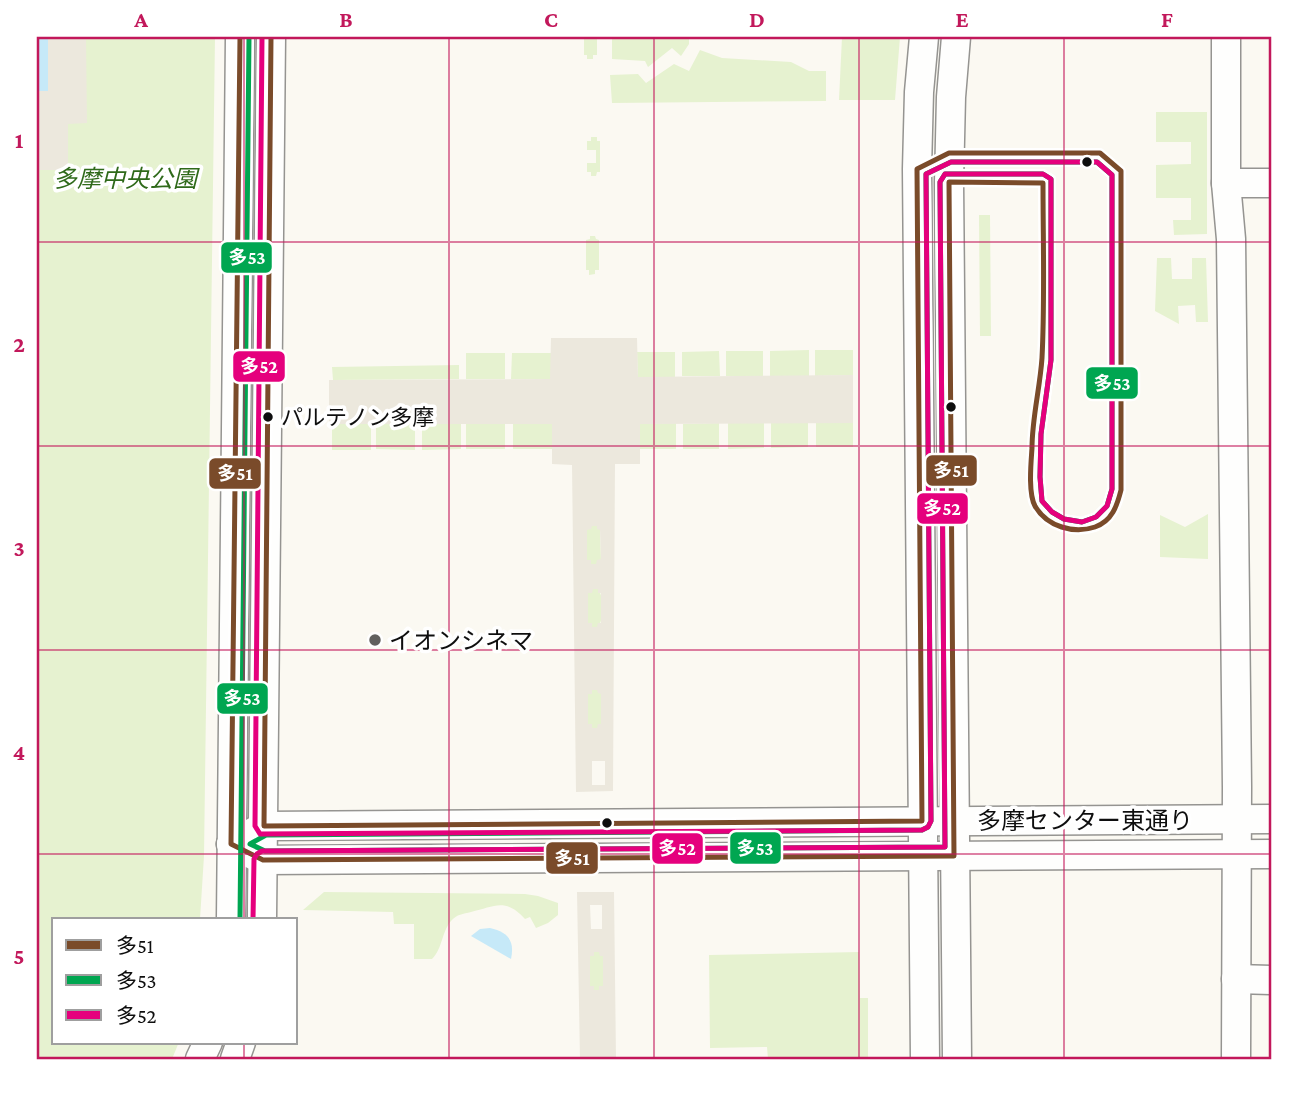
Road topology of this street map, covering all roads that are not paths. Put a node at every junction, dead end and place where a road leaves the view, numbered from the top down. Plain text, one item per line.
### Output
1 (240, 37) edge
2 (271, 37) edge
3 (924, 37) edge
4 (956, 37) edge
5 (1226, 37) edge
6 (1226, 183) junction
7 (1271, 183) edge
8 (1271, 818) edge
9 (1236, 819) junction
10 (922, 821) junction
11 (953, 821) junction
12 (264, 826) junction
13 (232, 844) junction
14 (1236, 854) junction
15 (1271, 854) edge
16 (922, 856) junction
17 (954, 856) junction
18 (263, 860) junction
19 (231, 918) edge
20 (262, 918) edge
21 (1236, 979) junction
22 (1271, 980) edge
23 (925, 1059) edge
24 (957, 1059) edge
25 (1236, 1059) edge

1 - 13 street
2 - 12 street
3 - 10 street
4 - 11 street
5 - 6 street
6 - 7 street
6 - 9 street
8 - 9 street, 多摩センター東通り
9 - 11 street, 多摩センター東通り
9 - 14 street
10 - 11 street, 多摩センター東通り
10 - 12 street, 多摩センター東通り
10 - 16 street
11 - 17 street
12 - 13 street, 多摩センター東通り
12 - 18 street
13 - 18 street
13 - 19 street
14 - 15 street, 多摩センター東通り
14 - 17 street, 多摩センター東通り
14 - 21 street
16 - 17 street, 多摩センター東通り
16 - 18 street, 多摩センター東通り
16 - 23 street
17 - 24 street
18 - 20 street
21 - 22 street
21 - 25 street

